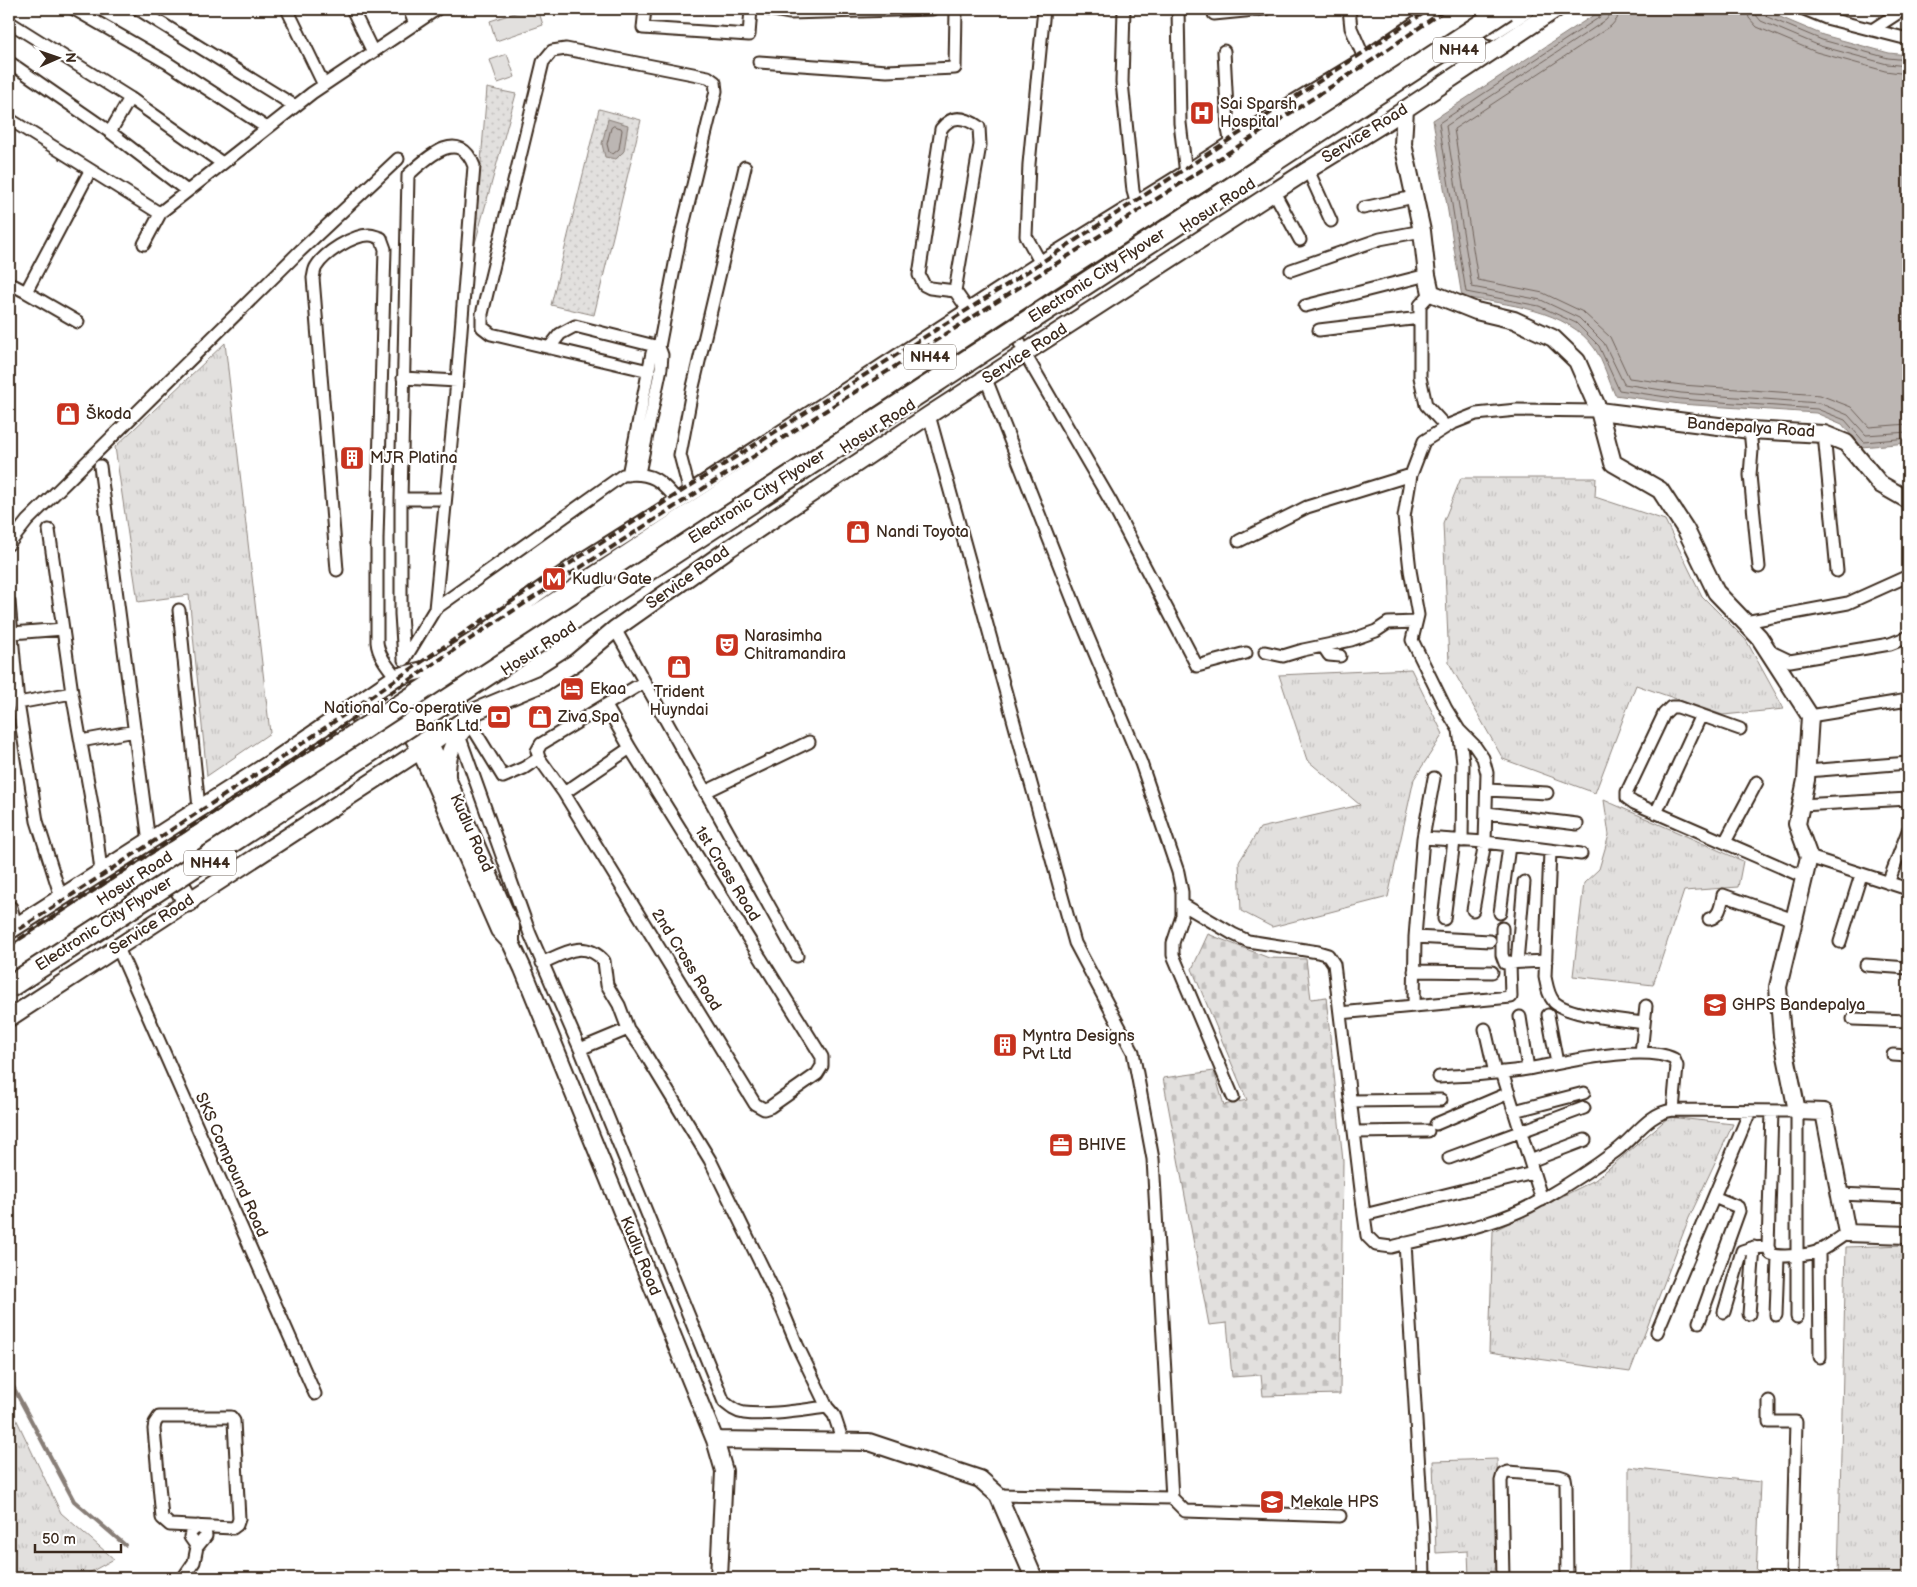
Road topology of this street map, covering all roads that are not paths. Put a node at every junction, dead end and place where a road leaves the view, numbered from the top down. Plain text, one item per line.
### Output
1 (74, 9) edge
2 (138, 9) edge
3 (287, 9) edge
4 (352, 9) edge
5 (409, 9) edge
6 (437, 9) edge
7 (645, 9) edge
8 (751, 9) edge
9 (768, 9) edge
10 (932, 9) edge
11 (956, 9) edge
12 (1044, 9) edge
13 (1124, 9) edge
14 (1178, 9) edge
15 (1264, 9) edge
16 (1349, 9) edge
17 (1439, 9) edge
18 (1466, 9) edge
19 (1482, 9) edge
20 (1506, 9) edge
21 (1523, 9) edge
22 (1556, 9) edge
23 (1904, 9) edge
24 (1810, 10) edge
25 (1214, 14) dead end
26 (9, 22) edge
27 (414, 24) junction
28 (1872, 30) junction
29 (1908, 39) edge
30 (1224, 51) dead end
31 (373, 52) junction
32 (9, 62) edge
33 (758, 62) dead end
34 (1371, 63) junction
35 (324, 85) junction
36 (130, 98) junction
37 (1400, 100) junction
38 (295, 106) junction
39 (9, 119) edge
40 (1386, 122) junction
41 (267, 128) junction
42 (110, 132) junction
43 (1403, 144) junction
44 (1230, 145) junction
45 (398, 159) dead end
46 (222, 163) junction
47 (745, 167) dead end
48 (1308, 170) junction
49 (90, 171) junction
50 (1186, 174) junction
51 (187, 191) junction
52 (1274, 192) junction
53 (1414, 197) junction
54 (1137, 204) junction
55 (1363, 208) dead end
56 (161, 212) junction
57 (1331, 221) dead end
58 (1422, 232) junction
59 (1300, 240) dead end
60 (144, 244) dead end
61 (1291, 270) dead end
62 (1045, 272) junction
63 (1427, 275) junction
64 (9, 284) edge
65 (955, 290) junction
66 (26, 292) junction
67 (1431, 294) junction
68 (1306, 306) dead end
69 (969, 312) junction
70 (1420, 318) junction
71 (78, 322) dead end
72 (1319, 330) dead end
73 (1021, 345) junction
74 (659, 347) junction
75 (549, 348) junction
76 (649, 371) junction
77 (403, 378) junction
78 (986, 379) junction
79 (457, 381) junction
80 (1599, 411) junction
81 (929, 416) junction
82 (1446, 427) junction
83 (1750, 430) junction
84 (1824, 434) junction
85 (100, 466) dead end
86 (633, 474) junction
87 (1411, 475) junction
88 (722, 483) junction
89 (684, 497) junction
90 (401, 499) junction
91 (445, 499) junction
92 (1908, 500) edge
93 (49, 530) dead end
94 (1239, 541) dead end
95 (9, 544) edge
96 (1759, 567) dead end
97 (337, 570) dead end
98 (1837, 571) dead end
99 (1908, 576) edge
100 (9, 602) edge
101 (434, 609) junction
102 (179, 610) dead end
103 (1416, 622) junction
104 (1744, 622) junction
105 (63, 629) junction
106 (615, 629) junction
107 (12, 633) junction
108 (1908, 637) edge
109 (1323, 646) junction
110 (1767, 650) junction
111 (1265, 652) dead end
112 (1246, 653) dead end
113 (1340, 656) dead end
114 (404, 659) junction
115 (396, 678) junction
116 (644, 682) junction
117 (72, 692) junction
118 (1908, 700) edge
119 (498, 702) junction
120 (18, 703) junction
121 (402, 705) junction
122 (606, 706) junction
123 (1701, 715) junction
124 (1810, 716) junction
125 (470, 723) junction
126 (1740, 729) dead end
127 (1459, 730) junction
128 (135, 731) junction
129 (458, 735) junction
130 (421, 738) junction
131 (81, 741) junction
132 (809, 742) dead end
133 (630, 748) junction
134 (539, 758) junction
135 (1908, 762) edge
136 (1807, 771) junction
137 (447, 778) junction
138 (1434, 778) dead end
139 (1757, 782) dead end
140 (1487, 790) junction
141 (705, 792) junction
142 (564, 793) junction
143 (1547, 794) dead end
144 (1908, 799) edge
145 (1801, 805) junction
146 (199, 808) junction
147 (1487, 812) junction
148 (1656, 813) junction
149 (1577, 824) dead end
150 (1908, 832) edge
151 (1423, 838) junction
152 (1458, 841) junction
153 (149, 842) junction
154 (1485, 842) junction
155 (1725, 842) junction
156 (1509, 846) junction
157 (1550, 851) junction
158 (1580, 854) dead end
159 (1809, 857) junction
160 (101, 871) junction
161 (1861, 875) junction
162 (1804, 877) junction
163 (1524, 882) dead end
164 (1888, 883) junction
165 (1908, 889) edge
166 (183, 893) junction
167 (61, 897) junction
168 (1182, 904) junction
169 (9, 909) edge
170 (1473, 910) dead end
171 (1500, 913) dead end
172 (1444, 919) dead end
173 (1709, 919) dead end
174 (1794, 920) junction
175 (1502, 928) dead end
176 (11, 929) edge
177 (1415, 937) junction
178 (1490, 941) dead end
179 (1840, 942) dead end
180 (534, 944) junction
181 (118, 948) junction
182 (513, 948) junction
183 (797, 956) dead end
184 (9, 960) edge
185 (1546, 961) junction
186 (1514, 962) junction
187 (542, 963) junction
188 (1866, 965) dead end
189 (1908, 968) edge
190 (9, 970) edge
191 (1414, 971) junction
192 (1492, 972) dead end
193 (9, 987) edge
194 (9, 994) edge
195 (1414, 1006) junction
196 (1646, 1006) dead end
197 (1340, 1013) junction
198 (1548, 1015) dead end
199 (1520, 1017) dead end
200 (9, 1018) edge
201 (1853, 1019) dead end
202 (1908, 1021) edge
203 (1644, 1023) junction
204 (628, 1029) junction
205 (1485, 1030) dead end
206 (580, 1049) junction
207 (1641, 1053) junction
208 (1893, 1055) dead end
209 (1908, 1056) edge
210 (822, 1058) joint
211 (1556, 1062) junction
212 (1528, 1069) junction
213 (1499, 1072) junction
214 (1439, 1077) dead end
215 (1509, 1093) junction
216 (1584, 1093) dead end
217 (1233, 1097) dead end
218 (1441, 1100) dead end
219 (1350, 1101) junction
220 (1584, 1108) dead end
221 (1672, 1110) junction
222 (1750, 1110) junction
223 (1514, 1111) junction
224 (1772, 1111) junction
225 (1796, 1111) junction
226 (1520, 1131) junction
227 (1354, 1132) junction
228 (1585, 1140) dead end
229 (1449, 1158) dead end
230 (1530, 1161) junction
231 (1533, 1172) junction
232 (1840, 1194) junction
233 (1714, 1197) junction
234 (1908, 1197) edge
235 (1542, 1200) junction
236 (1364, 1215) junction
237 (1847, 1233) junction
238 (1908, 1235) edge
239 (1405, 1243) junction
240 (1768, 1247) junction
241 (1754, 1248) junction
242 (1820, 1250) junction
243 (1798, 1254) junction
244 (1778, 1257) junction
245 (1724, 1312) dead end
246 (1749, 1314) dead end
247 (1776, 1315) dead end
248 (1797, 1317) dead end
249 (1699, 1322) dead end
250 (1657, 1332) dead end
251 (1820, 1357) dead end
252 (315, 1394) dead end
253 (1769, 1400) dead end
254 (827, 1406) junction
255 (715, 1440) junction
256 (843, 1442) junction
257 (998, 1495) junction
258 (1172, 1498) junction
259 (1340, 1516) dead end
260 (198, 1526) junction
261 (183, 1578) edge
262 (719, 1578) edge
263 (1034, 1578) edge
264 (1424, 1578) edge
265 (1503, 1578) edge
266 (1568, 1578) edge
267 (1792, 1578) edge

1 - 41 street
2 - 38 street
3 - 35 street
4 - 31 street
5 - 27 street
6 - 27 street
7 - 8 street
9 - 10 street
11 - 33 street
12 - 62 street
13 - 54 street
14 - 50 street
15 - 25 street
16 - 34 street
17 - 34 street, Hosur Road
18 - 34 highway, Hosur Road / NH44
19 - 190 highway, Electronic City Flyover
20 - 193 highway, Electronic City Flyover, bridge
21 - 37 highway, Hosur Road / NH44
22 - 37 street, Service Road
23 - 28 street
24 - 28 street
26 - 36 street
27 - 31 street
28 - 29 street
30 - 44 street
31 - 35 street
32 - 42 street
34 - 37 highway
34 - 44 street, Hosur Road
34 - 62 highway, Hosur Road / NH44
35 - 38 street
36 - 42 street
36 - 46 street
37 - 40 street, Service Road
37 - 43 street
37 - 73 highway, Hosur Road / NH44
38 - 41 street
39 - 49 street
40 - 43 street
40 - 48 street, Service Road
41 - 46 street
42 - 51 street
43 - 53 street
44 - 50 street, Hosur Road
45 - 95 street
46 - 51 street
47 - 89 street
48 - 52 street, Service Road
48 - 57 street
49 - 56 street
49 - 66 street
50 - 54 street, Hosur Road
51 - 56 street
52 - 59 street
52 - 73 street, Service Road
53 - 55 street
53 - 58 street
54 - 62 street, Hosur Road
56 - 60 street
58 - 61 street
58 - 63 street
62 - 69 street, Hosur Road
62 - 88 highway, Hosur Road / NH44
63 - 67 street
63 - 68 street
64 - 66 street
65 - 65 street
65 - 69 street
66 - 71 street
67 - 70 street
67 - 80 street
69 - 88 street, Hosur Road
70 - 72 street
70 - 82 street
73 - 78 street, Service Road
73 - 112 street
73 - 130 highway, Hosur Road / NH44
74 - 75 street
74 - 75 street
74 - 76 street
74 - 86 street
75 - 76 street
76 - 86 street
77 - 79 street
77 - 79 street
77 - 90 street
78 - 81 street, Service Road
78 - 168 street
79 - 91 street
80 - 82 street
80 - 83 street, Bandepalya Road
80 - 104 street
81 - 106 street, Service Road
81 - 258 street
82 - 87 street
83 - 84 street, Bandepalya Road
83 - 96 street
84 - 92 street, Bandepalya Road
84 - 98 street
85 - 128 street
86 - 89 street
86 - 101 street
87 - 94 street
87 - 103 street
88 - 89 street, Hosur Road
88 - 121 highway, Hosur Road / NH44
89 - 115 street, Hosur Road
90 - 91 street
90 - 114 street
91 - 101 street
93 - 105 street
97 - 115 street
99 - 104 street
100 - 107 street
101 - 114 street
102 - 146 street
103 - 109 street
103 - 127 street
104 - 110 street
105 - 107 street
105 - 117 street
106 - 116 street
106 - 119 street, Service Road
107 - 120 street
108 - 110 street
109 - 111 street
109 - 113 street
110 - 124 street
114 - 115 street
115 - 146 street, Hosur Road
116 - 122 street
116 - 141 street
117 - 120 street
117 - 131 street
118 - 124 street
119 - 125 street
119 - 130 street
120 - 167 street
121 - 130 street
121 - 184 highway, Hosur Road / NH44
122 - 133 street, 1st Cross Road
122 - 134 street
123 - 126 street
123 - 148 street
123 - 148 street
124 - 136 street
125 - 129 street
125 - 134 street
127 - 140 street
127 - 152 street
128 - 131 street
128 - 153 street
129 - 137 street
129 - 180 street
130 - 137 street, Kudlu Road
130 - 166 highway, Hosur Road / NH44
130 - 182 street, Kudlu Road
131 - 160 street
132 - 141 street
133 - 142 street
133 - 210 street, 1st Cross Road
134 - 142 street, 2nd Cross Road
135 - 136 street
136 - 145 street
137 - 182 street, Kudlu Road
138 - 151 street
139 - 155 street
140 - 143 street
140 - 147 street
141 - 183 street
142 - 210 street, 2nd Cross Road
144 - 145 street
145 - 159 street
146 - 153 street, Hosur Road
147 - 149 street
147 - 154 street
148 - 155 street
150 - 164 street
151 - 152 street
151 - 177 street
152 - 154 street
152 - 172 street
153 - 160 street, Hosur Road
154 - 156 street
154 - 170 street
155 - 162 street
156 - 157 street
156 - 171 street
157 - 158 street
157 - 185 street
159 - 161 street
159 - 162 street
160 - 167 street, Hosur Road
161 - 164 street
161 - 179 street
162 - 174 street
163 - 186 street
164 - 165 street
166 - 181 street, Service Road
166 - 194 highway, Hosur Road / NH44
167 - 176 street, Hosur Road
168 - 197 street
168 - 217 street
169 - 176 street
173 - 174 street
174 - 225 street
175 - 186 street
177 - 178 street
177 - 191 street
180 - 182 street
180 - 187 street
181 - 200 street, Service Road
181 - 252 street, SKS Compound Road
182 - 255 street, Kudlu Road
185 - 186 street
185 - 203 street
186 - 195 street
187 - 204 street
187 - 206 street
188 - 189 street
191 - 192 street
191 - 195 street
195 - 197 street
196 - 203 street
197 - 219 street
198 - 211 street
199 - 212 street
201 - 202 street
203 - 207 street
204 - 206 street
204 - 254 street
205 - 213 street
206 - 254 street
207 - 211 street
207 - 221 street
208 - 209 street
211 - 212 street
212 - 213 street
213 - 214 street
213 - 215 street
215 - 223 street
215 - 227 street
216 - 223 street
218 - 219 street
219 - 227 street
220 - 226 street
221 - 222 street
221 - 235 street
222 - 224 street
222 - 233 street
223 - 226 street
224 - 225 street
224 - 240 street
225 - 232 street
225 - 243 street
226 - 229 street
226 - 230 street
227 - 236 street
228 - 230 street
230 - 231 street
231 - 235 street
231 - 236 street
232 - 234 street
232 - 237 street
233 - 249 street
233 - 250 street
235 - 239 street
236 - 239 street
237 - 238 street
237 - 242 street
239 - 264 street
240 - 241 street
240 - 244 street
241 - 245 street
241 - 246 street
242 - 243 street
242 - 251 street
243 - 244 street
243 - 248 street
244 - 247 street
253 - 267 street
254 - 256 street
255 - 256 street
255 - 262 street, Kudlu Road
256 - 257 street
257 - 258 street
257 - 263 street
258 - 259 street
260 - 260 street
260 - 261 street
265 - 266 street

